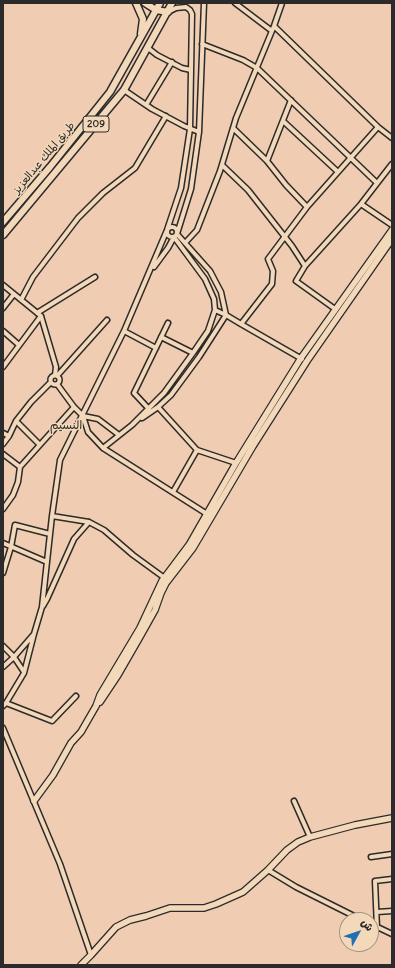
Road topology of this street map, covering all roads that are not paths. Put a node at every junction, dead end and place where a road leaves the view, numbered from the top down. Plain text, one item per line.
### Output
1 (136, 3) edge
2 (145, 3) edge
3 (172, 3) edge
4 (204, 3) edge
5 (235, 3) edge
6 (282, 3) edge
7 (159, 5) edge
8 (168, 12) junction
9 (274, 26) junction
10 (272, 31) junction
11 (140, 38) junction
12 (202, 44) junction
13 (148, 48) junction
14 (172, 62) junction
15 (257, 68) junction
16 (191, 70) junction
17 (124, 90) junction
18 (291, 100) junction
19 (146, 105) junction
20 (166, 116) junction
21 (283, 121) junction
22 (378, 127) junction
23 (233, 128) junction
24 (190, 129) junction
25 (199, 132) junction
26 (392, 138) edge
27 (351, 158) junction
28 (267, 161) junction
29 (392, 164) edge
30 (222, 165) junction
31 (338, 172) junction
32 (377, 183) junction
33 (361, 204) junction
34 (307, 206) junction
35 (3, 222) edge
36 (392, 225) edge
37 (167, 230) junction
38 (392, 230) edge
39 (3, 235) edge
40 (175, 235) junction
41 (284, 237) junction
42 (392, 239) edge
43 (185, 243) junction
44 (305, 266) junction
45 (150, 271) junction
46 (95, 277) dead end
47 (3, 285) edge
48 (14, 294) junction
49 (21, 300) junction
50 (3, 308) edge
51 (335, 309) junction
52 (215, 310) junction
53 (37, 313) junction
54 (226, 315) junction
55 (41, 316) junction
56 (107, 320) dead end
57 (168, 322) dead end
58 (241, 324) junction
59 (124, 330) junction
60 (3, 331) edge
61 (161, 337) junction
62 (20, 345) junction
63 (156, 348) junction
64 (193, 353) junction
65 (301, 358) junction
66 (307, 361) junction
67 (3, 367) edge
68 (56, 375) junction
69 (51, 382) junction
70 (57, 384) junction
71 (74, 407) junction
72 (158, 407) junction
73 (149, 409) junction
74 (83, 416) junction
75 (16, 421) junction
76 (132, 425) junction
77 (3, 433) edge
78 (119, 435) junction
79 (9, 436) junction
80 (3, 444) edge
81 (39, 444) junction
82 (103, 448) junction
83 (197, 450) junction
84 (3, 454) edge
85 (236, 463) junction
86 (20, 467) junction
87 (173, 492) junction
88 (3, 509) edge
89 (207, 514) junction
90 (52, 516) junction
91 (89, 522) junction
92 (50, 534) junction
93 (3, 543) edge
94 (11, 547) junction
95 (47, 562) junction
96 (3, 573) edge
97 (167, 579) junction
98 (42, 607) junction
99 (34, 634) junction
100 (3, 646) edge
101 (14, 657) junction
102 (3, 666) edge
103 (24, 673) junction
104 (76, 696) dead end
105 (5, 705) edge
106 (3, 728) edge
107 (34, 801) junction
108 (294, 801) dead end
109 (392, 818) edge
110 (310, 837) junction
111 (392, 854) edge
112 (371, 857) dead end
113 (268, 870) junction
114 (392, 879) edge
115 (392, 911) edge
116 (346, 912) edge
117 (377, 912) joint
118 (379, 929) edge
119 (392, 934) edge
120 (91, 955) junction
121 (85, 964) edge

1 - 11 main road
2 - 7 main road
3 - 8 main road, طريق الملك عبدالعزيز / 209
4 - 12 street
5 - 10 street
6 - 9 street
7 - 8 main road
7 - 11 main road, طريق الملك عبدالعزيز / 209
8 - 13 main road, طريق الملك عبدالعزيز / 209
8 - 16 street
9 - 10 street
9 - 22 street
10 - 15 street
11 - 35 main road, طريق الملك عبدالعزيز / 209
12 - 15 street
12 - 25 street
13 - 14 street
13 - 17 main road, طريق الملك عبدالعزيز / 209
14 - 16 street
14 - 19 street
15 - 18 street
15 - 23 street
16 - 24 street
17 - 19 street
17 - 39 main road, طريق الملك عبدالعزيز / 209
18 - 21 street
18 - 27 street
19 - 20 street
20 - 24 street
20 - 49 street
21 - 28 street
21 - 31 street
22 - 26 street
22 - 27 street
23 - 28 street
23 - 30 street
24 - 25 street
24 - 37 street
25 - 40 street
27 - 31 street
27 - 32 street
28 - 34 street
29 - 32 street
30 - 41 street
30 - 43 street
31 - 34 street
32 - 33 street
33 - 36 street
33 - 44 street
34 - 41 street
37 - 40 street
37 - 40 street
37 - 45 street
38 - 51 street
40 - 43 street
40 - 45 street
40 - 52 street
41 - 44 street
41 - 58 street
42 - 66 street
43 - 54 street
44 - 51 street
45 - 59 street
46 - 53 street
47 - 48 street
48 - 49 street
48 - 50 street
49 - 53 street
51 - 65 street
52 - 54 street
52 - 64 street
53 - 55 street
54 - 58 street
54 - 72 street
55 - 62 street
55 - 68 street
56 - 68 street
57 - 61 street
58 - 65 street
59 - 63 street
59 - 74 street
60 - 62 street
61 - 63 street
61 - 64 street
62 - 67 street
63 - 73 street
64 - 73 street
65 - 66 street
65 - 85 street
66 - 97 street
68 - 69 street
68 - 70 street
69 - 70 street
69 - 75 street
70 - 71 street
71 - 74 street
71 - 81 street
72 - 76 street
72 - 83 street
73 - 76 street
74 - 78 street
74 - 82 street
74 - 90 street
75 - 79 street
75 - 81 street
76 - 78 street
77 - 79 street
78 - 82 street
79 - 80 street
81 - 86 street
82 - 87 street
83 - 85 street
83 - 87 street
84 - 86 street
85 - 89 street
86 - 88 street
87 - 89 street
89 - 97 street
90 - 91 street
90 - 92 street
91 - 97 street
91 - 98 street
92 - 94 street
92 - 95 street
93 - 94 street
94 - 95 street
94 - 96 street
95 - 98 street
97 - 107 street
98 - 99 street
99 - 101 street
99 - 103 street
100 - 101 street
101 - 102 street
101 - 103 street
103 - 105 street
104 - 105 street
106 - 107 street
107 - 120 street
108 - 110 street
109 - 110 street
110 - 113 street
111 - 112 street
113 - 116 street
113 - 120 street
114 - 117 street
115 - 117 street
118 - 119 street
120 - 121 street

